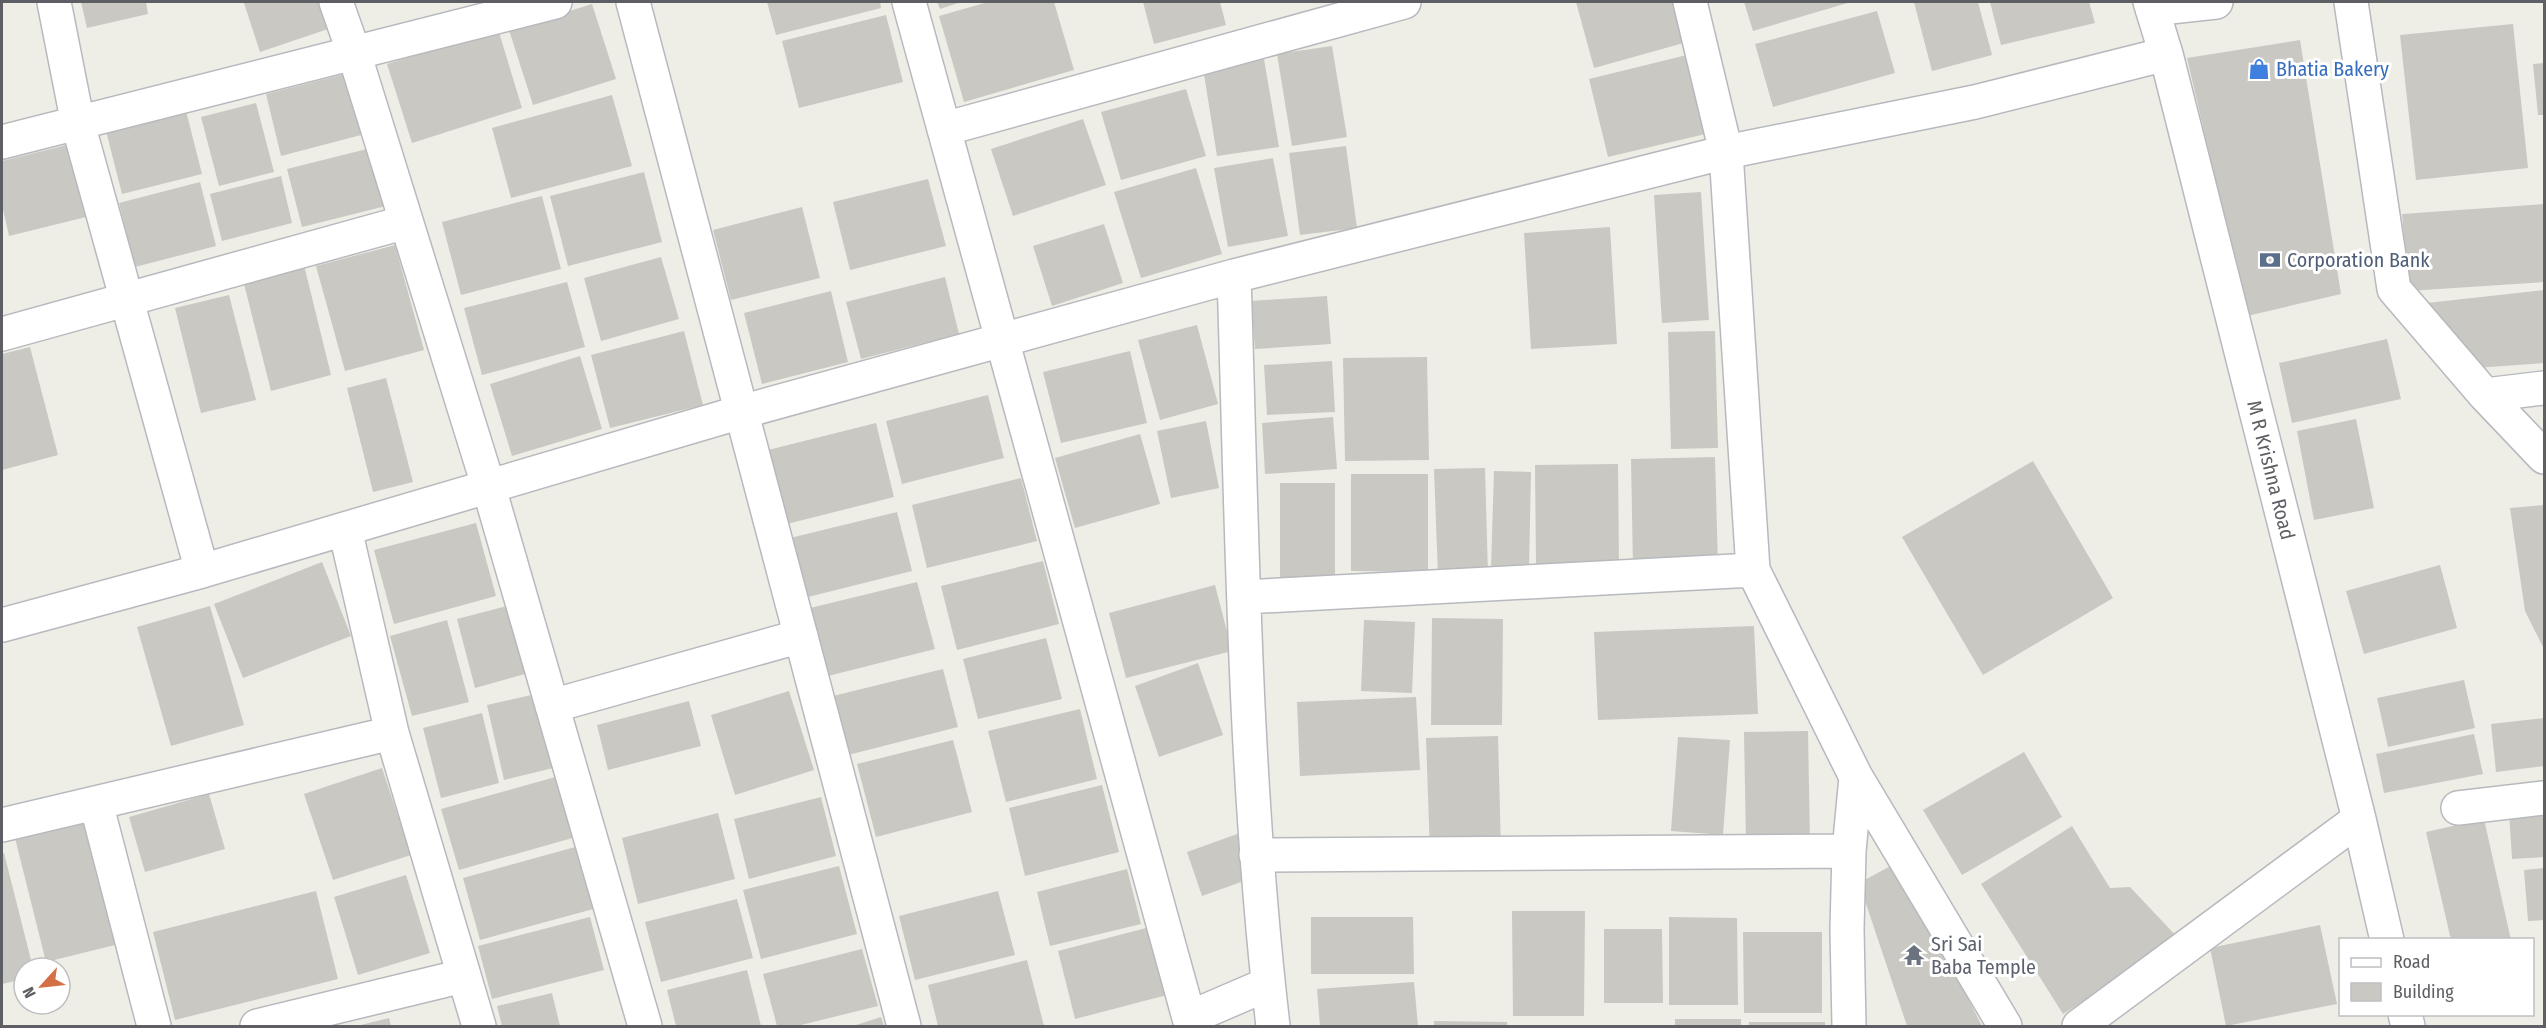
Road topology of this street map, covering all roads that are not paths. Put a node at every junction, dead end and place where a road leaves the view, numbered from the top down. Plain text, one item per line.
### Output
1 (54, 2) edge
2 (336, 2) edge
3 (555, 2) edge
4 (633, 2) edge
5 (909, 2) edge
6 (1404, 2) edge
7 (1690, 2) edge
8 (2216, 2) edge
9 (2351, 2) edge
10 (2151, 5) edge
11 (354, 53) junction
12 (2166, 54) junction
13 (78, 124) junction
14 (944, 129) junction
15 (2, 142) edge
16 (1726, 152) junction
17 (406, 222) junction
18 (1234, 276) junction
19 (127, 299) junction
20 (2, 334) edge
21 (1002, 340) junction
22 (2544, 388) edge
23 (2485, 395) junction
24 (741, 412) junction
25 (2544, 457) edge
26 (489, 488) junction
27 (345, 529) junction
28 (1753, 570) junction
29 (202, 571) junction
30 (1244, 597) junction
31 (2, 624) edge
32 (801, 636) junction
33 (552, 706) junction
34 (392, 732) junction
35 (1856, 777) junction
36 (2544, 798) edge
37 (96, 803) junction
38 (2458, 808) dead end
39 (2359, 819) junction
40 (2, 825) edge
41 (1849, 851) junction
42 (1256, 855) junction
43 (2387, 938) edge
44 (463, 976) junction
45 (1268, 984) junction
46 (1179, 1022) edge
47 (154, 1026) edge
48 (257, 1026) edge
49 (479, 1026) edge
50 (645, 1026) edge
51 (904, 1026) edge
52 (1273, 1026) edge
53 (1849, 1026) edge
54 (2005, 1026) edge
55 (2079, 1026) edge

1 - 13 street
2 - 11 street
3 - 11 street
4 - 24 street
5 - 14 street
6 - 14 street
7 - 16 street
8 - 10 street
9 - 23 street
10 - 12 street, M R Krishna Road
11 - 13 street
11 - 17 street
12 - 16 street
12 - 39 street, M R Krishna Road
13 - 15 street
13 - 19 street
14 - 21 street
16 - 18 street
16 - 28 street
17 - 19 street
17 - 26 street
18 - 21 street
18 - 30 street
19 - 20 street
19 - 29 street
21 - 24 street
21 - 46 street
22 - 23 street
23 - 25 street
24 - 26 street
24 - 32 street
26 - 27 street
26 - 33 street
27 - 29 street
27 - 34 street
28 - 30 street
28 - 35 street
29 - 31 street
30 - 42 street
32 - 33 street
32 - 51 street
33 - 50 street
34 - 37 street
34 - 44 street
35 - 41 street
35 - 54 street
36 - 38 street
37 - 40 street
37 - 47 street
39 - 43 street, M R Krishna Road
39 - 55 street
41 - 42 street
41 - 53 street
42 - 45 street
44 - 48 street
44 - 49 street
45 - 46 street
45 - 52 street

